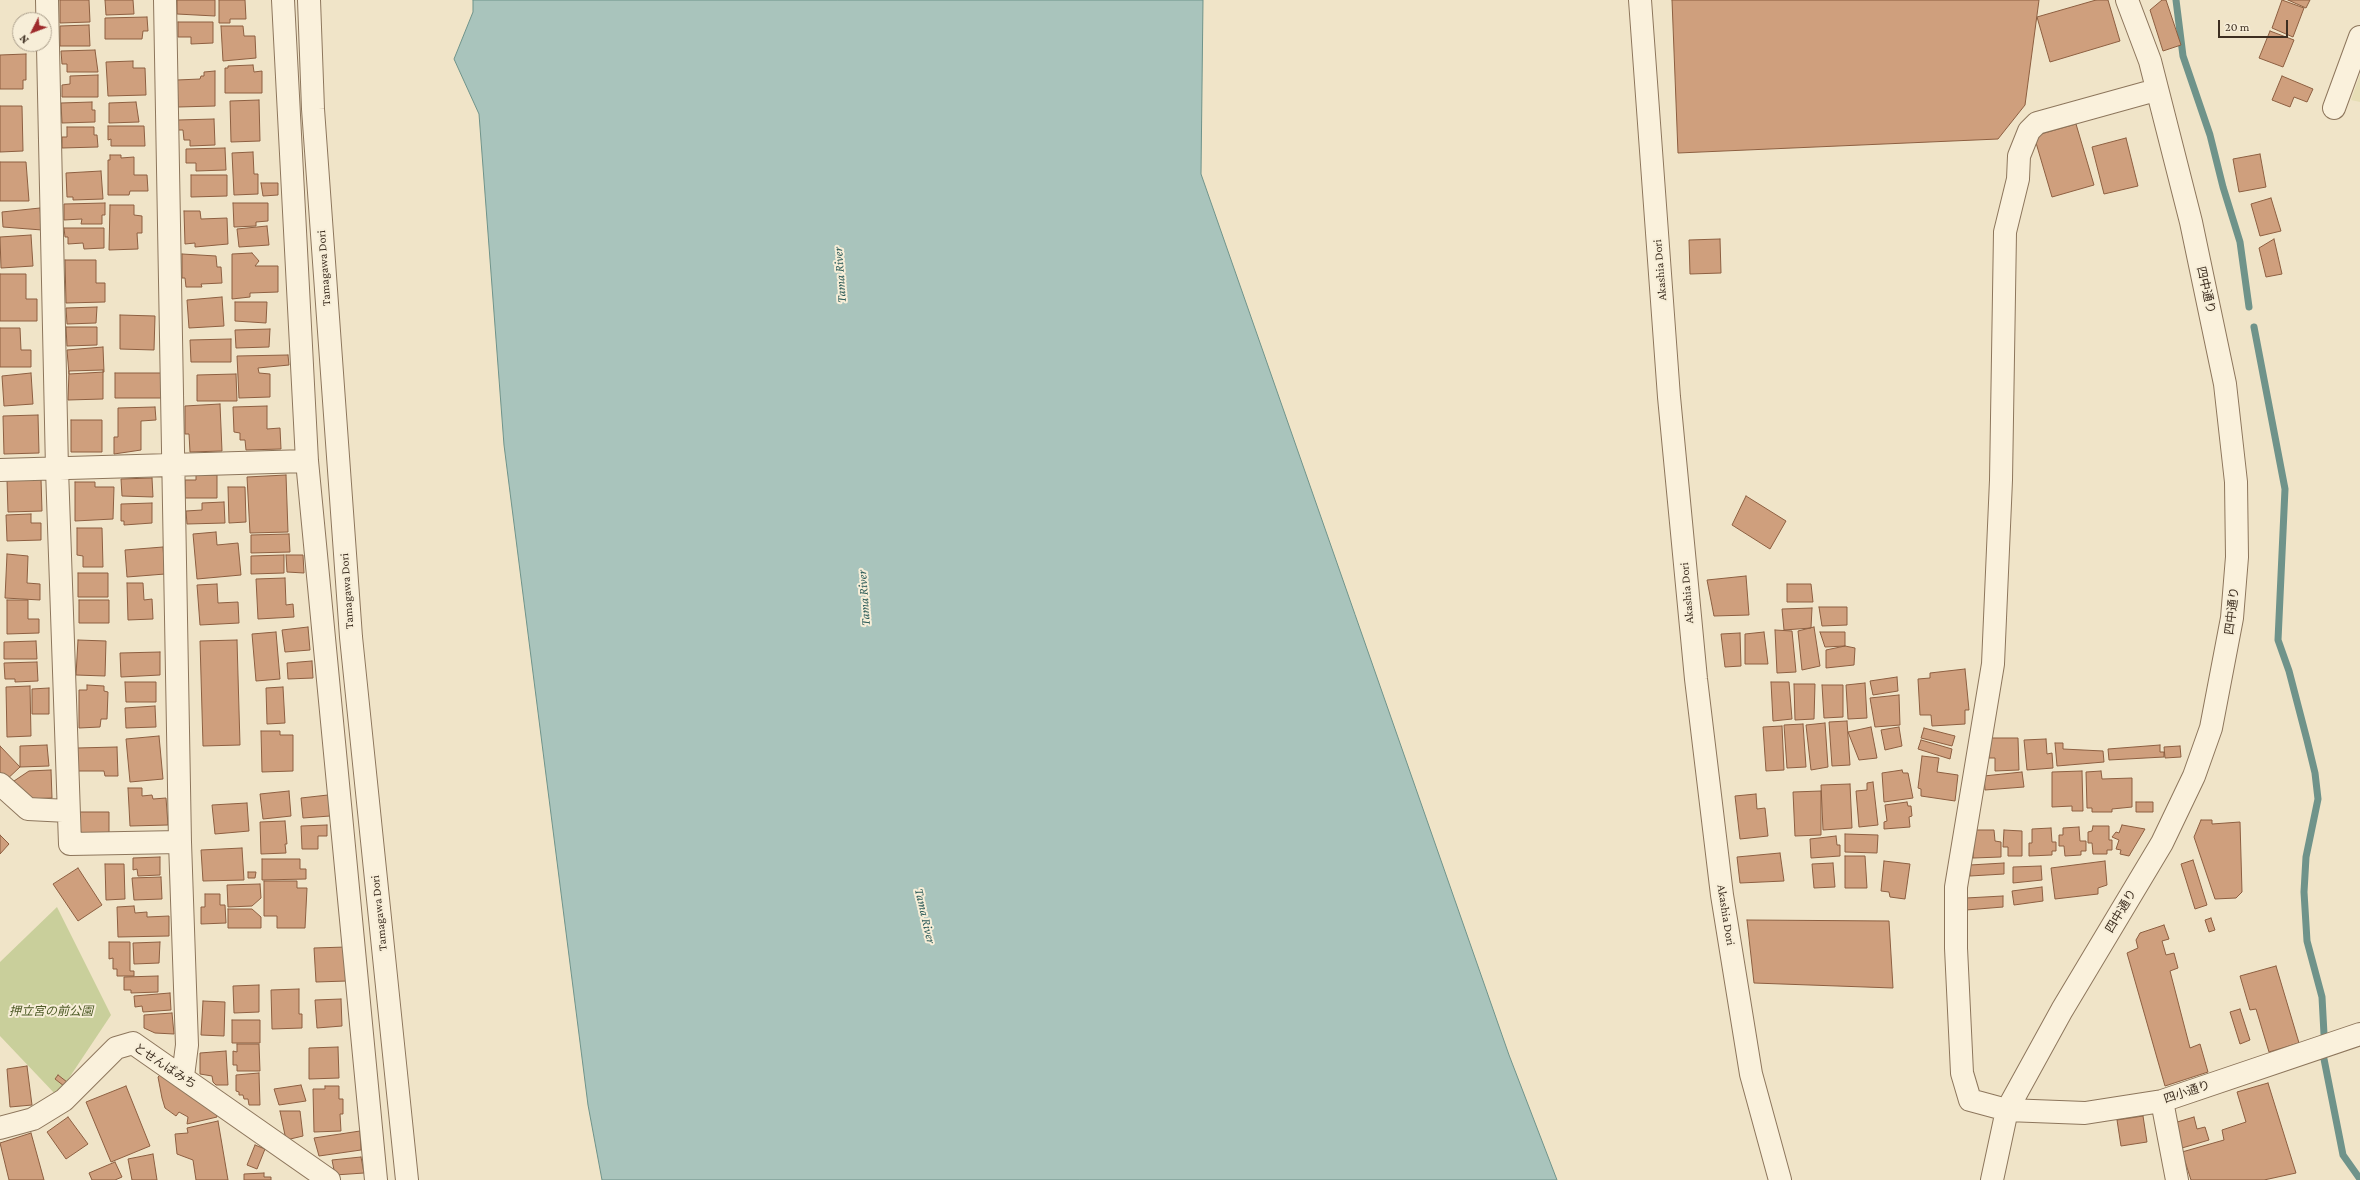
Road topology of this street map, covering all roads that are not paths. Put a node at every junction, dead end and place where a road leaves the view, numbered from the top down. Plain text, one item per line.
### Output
1 (47, 0) edge
2 (165, 0) edge
3 (282, 0) edge
4 (309, 0) edge
5 (1640, 0) edge
6 (2127, 0) edge
7 (2360, 37) edge
8 (2156, 90) junction
9 (2334, 108) dead end
10 (307, 461) junction
11 (173, 465) junction
12 (57, 469) junction
13 (0, 470) edge
14 (0, 784) edge
15 (68, 812) junction
16 (180, 842) junction
17 (2360, 1034) edge
18 (183, 1076) junction
19 (2162, 1101) junction
20 (2008, 1110) junction
21 (0, 1128) edge
22 (329, 1180) edge
23 (376, 1180) edge
24 (407, 1180) edge
25 (1780, 1180) edge
26 (1992, 1180) edge
27 (2177, 1180) edge

1 - 12 street
2 - 11 street
3 - 10 street
4 - 24 street, Tamagawa Dori
5 - 25 street, Akashia Dori
6 - 8 street, 四中通り
7 - 9 street
8 - 20 street, 四中通り
8 - 20 street, 四小通り
10 - 11 street
10 - 23 street
11 - 12 street
11 - 16 street
12 - 13 street
12 - 15 street
14 - 15 street
15 - 16 street
16 - 18 street
17 - 19 street, 四小通り
18 - 21 street, とせんばみち
18 - 22 street, とせんばみち
19 - 20 street, 四小通り
19 - 27 street
20 - 26 street, 四中通り

